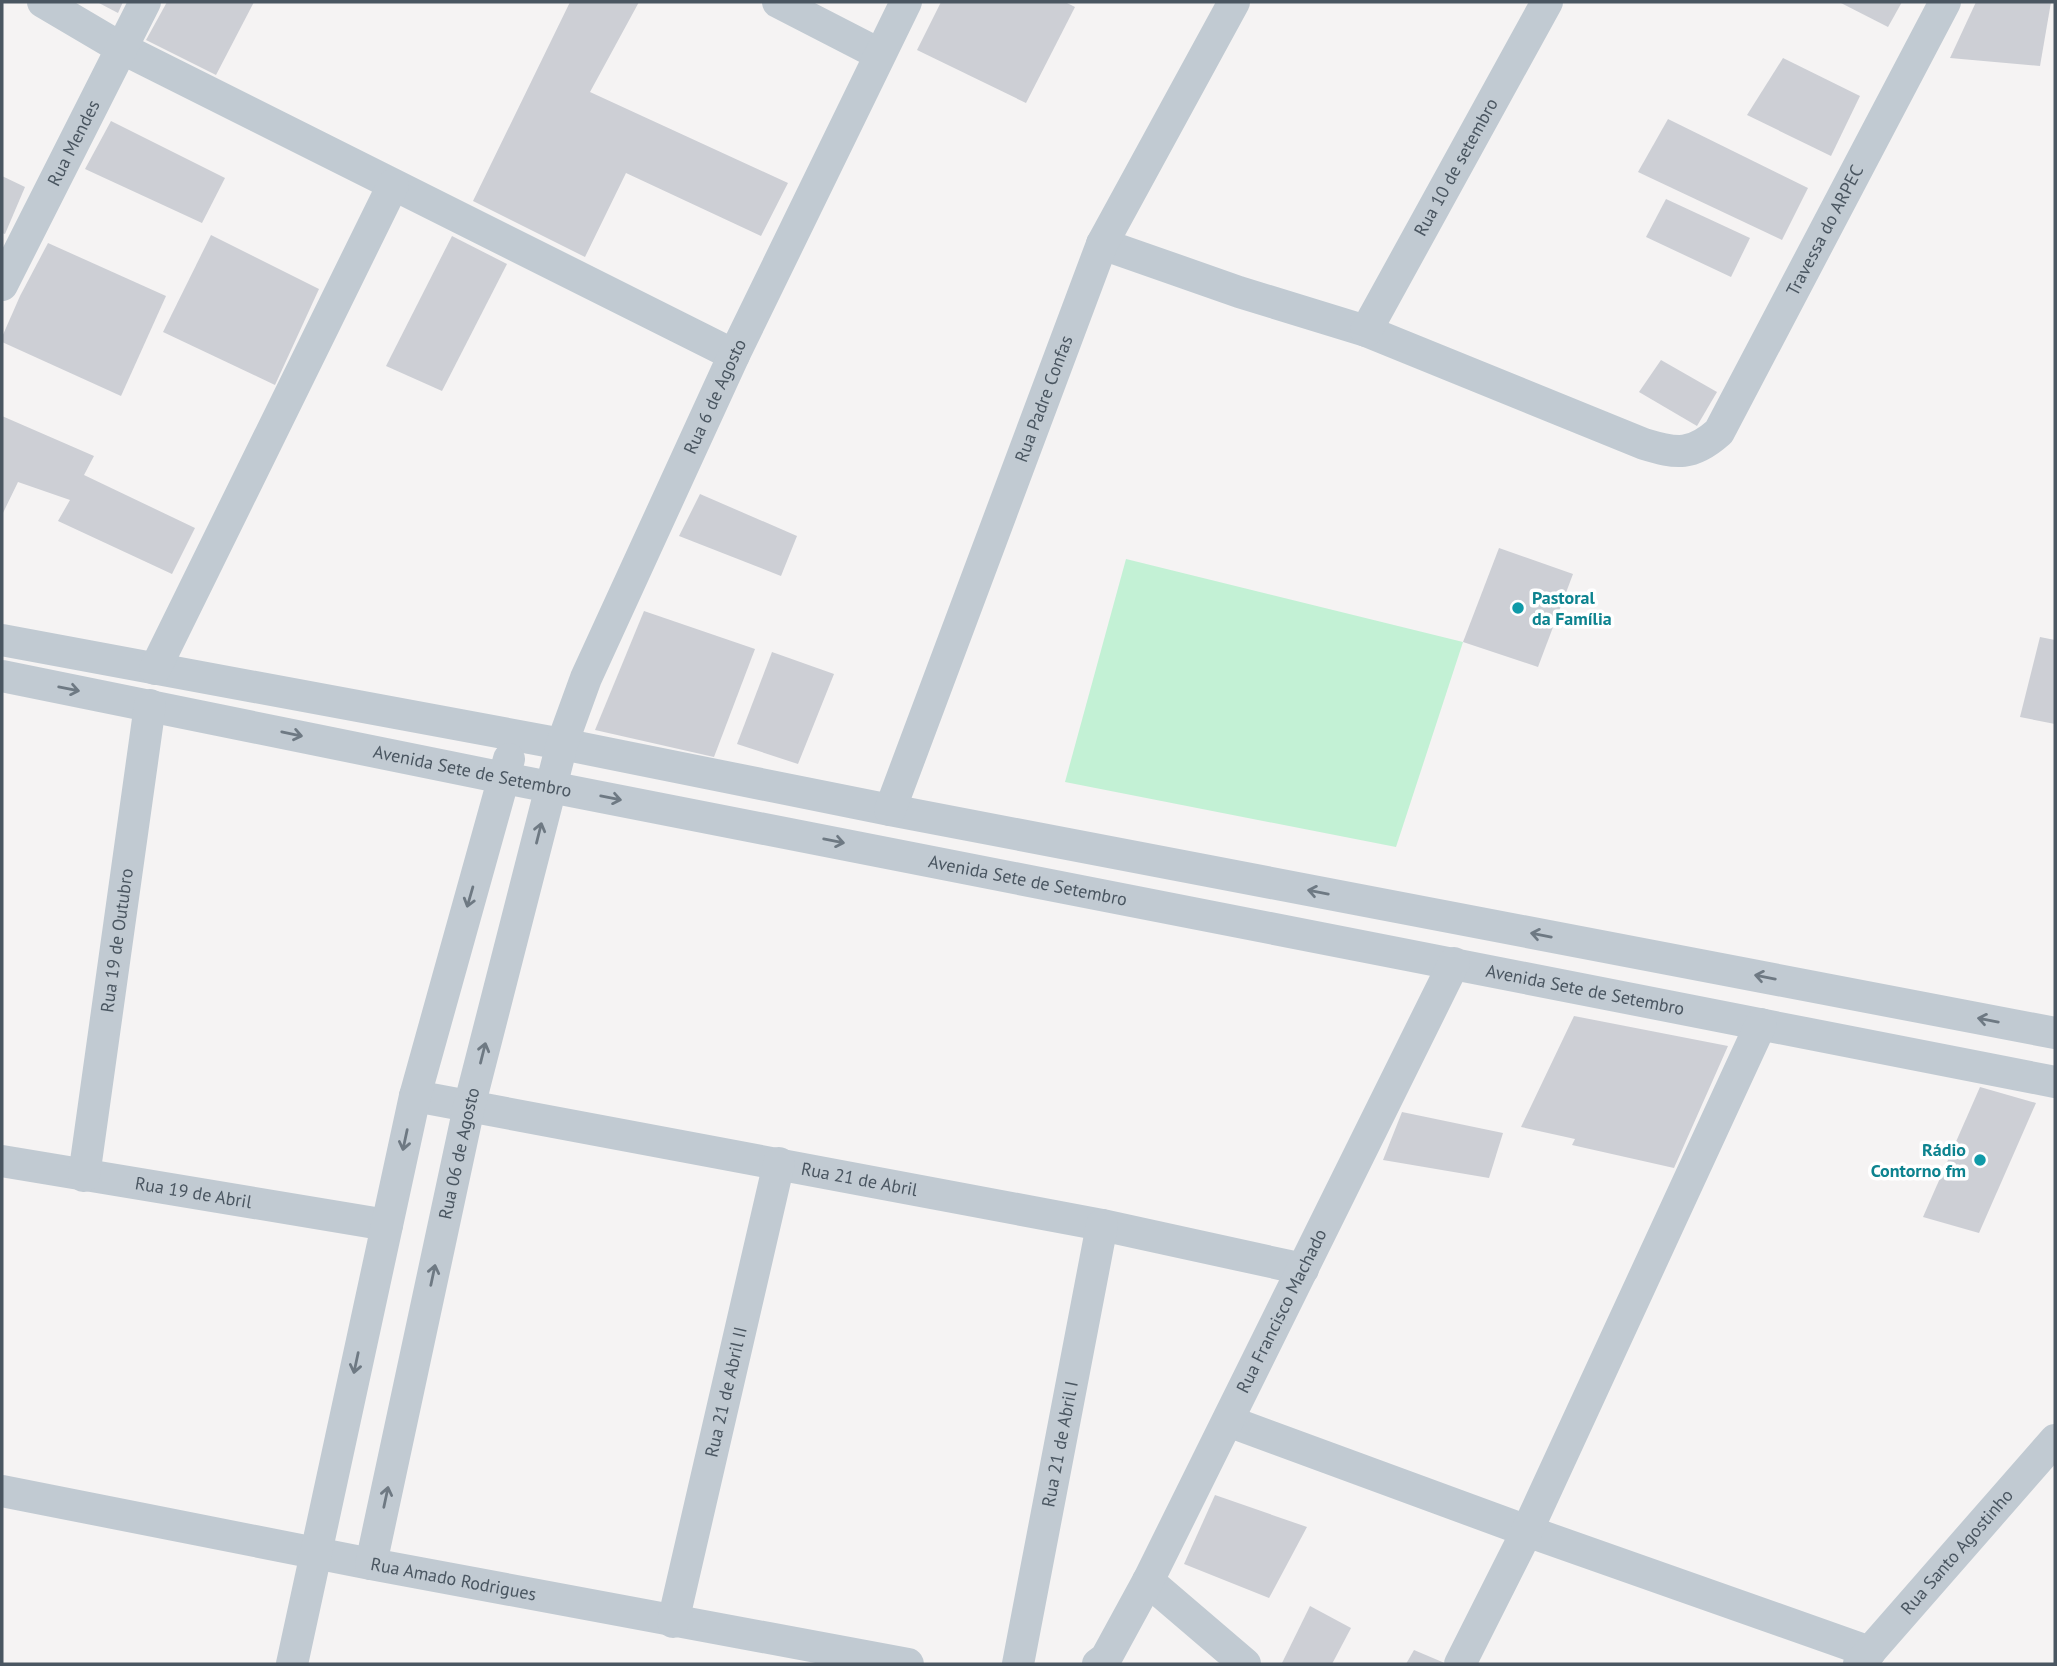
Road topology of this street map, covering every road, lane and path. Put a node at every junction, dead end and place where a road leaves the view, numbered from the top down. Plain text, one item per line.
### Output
1 (43, 2) edge
2 (145, 2) edge
3 (778, 2) edge
4 (906, 2) edge
5 (1234, 2) edge
6 (1547, 2) edge
7 (1945, 2) edge
8 (121, 48) junction
9 (879, 54) junction
10 (393, 185) junction
11 (1102, 244) junction
12 (2, 285) edge
13 (1366, 331) junction
14 (734, 355) junction
15 (2, 640) edge
16 (155, 669) junction
17 (2, 676) edge
18 (150, 705) junction
19 (514, 737) junction
20 (562, 744) junction
21 (504, 778) junction
22 (551, 786) junction
23 (890, 810) junction
24 (1454, 963) junction
25 (1761, 1024) junction
26 (2055, 1033) edge
27 (2055, 1082) edge
28 (415, 1096) junction
29 (469, 1107) junction
30 (2, 1161) edge
31 (779, 1163) junction
32 (84, 1176) junction
33 (387, 1225) junction
34 (1102, 1225) junction
35 (1303, 1269) junction
36 (1228, 1421) junction
37 (2055, 1440) edge
38 (2, 1491) edge
39 (1527, 1531) junction
40 (314, 1552) junction
41 (371, 1564) junction
42 (1148, 1581) junction
43 (673, 1622) junction
44 (1865, 1658) edge
45 (1102, 1661) edge
46 (292, 1664) edge
47 (908, 1664) edge
48 (1018, 1664) edge
49 (1245, 1664) edge
50 (1460, 1664) edge

1 - 8 street
2 - 8 street, Rua Mendes
3 - 9 street
4 - 9 street
5 - 11 street, Rua Padre Confas
6 - 13 street, Rua 10 de setembro
7 - 13 street, Travessa do ARPEC
8 - 10 street
8 - 12 street, Rua Mendes
9 - 14 street, Rua 6 de Agosto
10 - 14 street
10 - 16 street
11 - 13 street
11 - 23 street, Rua Padre Confas
14 - 20 street, Rua 6 de Agosto
15 - 16 street
16 - 19 street
17 -> 18 street, Avenida Sete de Setembro
18 -> 21 street, Avenida Sete de Setembro
18 - 32 street, Rua 19 de Outubro
19 - 20 street
19 - 21 street
20 - 22 street, Rua 06 de Agosto
20 - 23 street
21 - 22 street, Avenida Sete de Setembro
21 -> 28 street
22 -> 24 street, Avenida Sete de Setembro
29 -> 22 street, Rua 06 de Agosto
26 -> 23 street
24 - 25 street, Avenida Sete de Setembro
24 - 35 street, Rua Francisco Machado
25 - 27 street, Avenida Sete de Setembro
25 - 39 street
28 - 29 street, Rua 21 de Abril
28 -> 33 street
29 - 31 street, Rua 21 de Abril
41 -> 29 street, Rua 06 de Agosto
30 - 32 street, Rua 19 de Abril
31 - 34 street, Rua 21 de Abril
31 - 43 street, Rua 21 de Abril II
32 - 33 street, Rua 19 de Abril
33 -> 40 street
34 - 35 street, Rua 21 de Abril
34 - 48 street, Rua 21 de Abril I
35 - 36 street, Rua Francisco Machado
36 - 39 street
36 - 42 street, Rua Francisco Machado
37 - 44 street, Rua Santo Agostinho
38 - 40 street, Rua Amado Rodrigues
39 - 44 street
39 - 50 street
40 - 41 street, Rua Amado Rodrigues
40 - 46 street
41 - 43 street, Rua Amado Rodrigues
42 - 45 street, Rua Francisco Machado
42 - 49 street
43 - 47 street, Rua Amado Rodrigues

